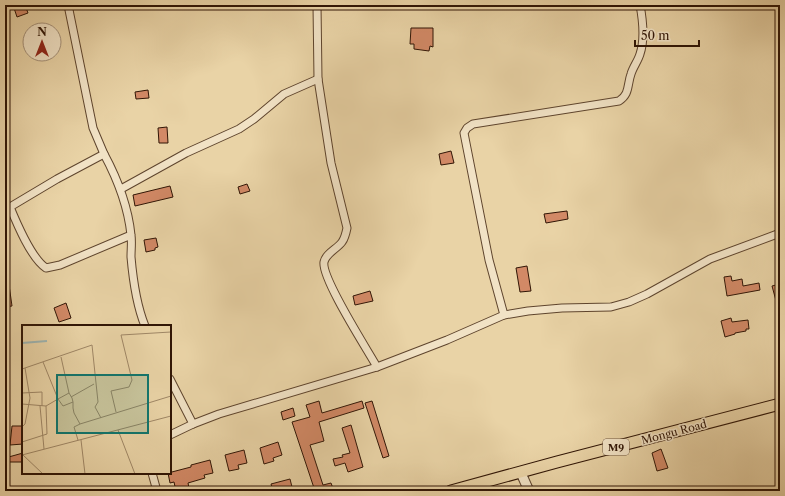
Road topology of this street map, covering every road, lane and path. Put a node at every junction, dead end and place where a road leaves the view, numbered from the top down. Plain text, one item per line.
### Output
1 (68, 5) edge
2 (317, 5) edge
3 (640, 5) edge
4 (318, 79) junction
5 (104, 154) junction
6 (121, 190) junction
7 (780, 233) edge
8 (131, 235) junction
9 (504, 315) junction
10 (145, 325) edge
11 (377, 367) junction
12 (171, 381) edge
13 (780, 404) edge
14 (193, 424) junction
15 (171, 435) edge
16 (521, 472) junction
17 (152, 474) edge
18 (157, 491) edge
19 (452, 491) edge
20 (529, 491) edge

1 - 5 street
2 - 4 street
3 - 9 street
4 - 6 street
4 - 11 street
5 - 6 street
5 - 8 street
6 - 8 street
7 - 9 street
8 - 10 street
9 - 11 street
11 - 14 street
12 - 14 street
13 - 16 main road, Mongu Road / M9
14 - 15 street
16 - 19 main road, Mongu Road / M9
16 - 20 street
17 - 18 street

